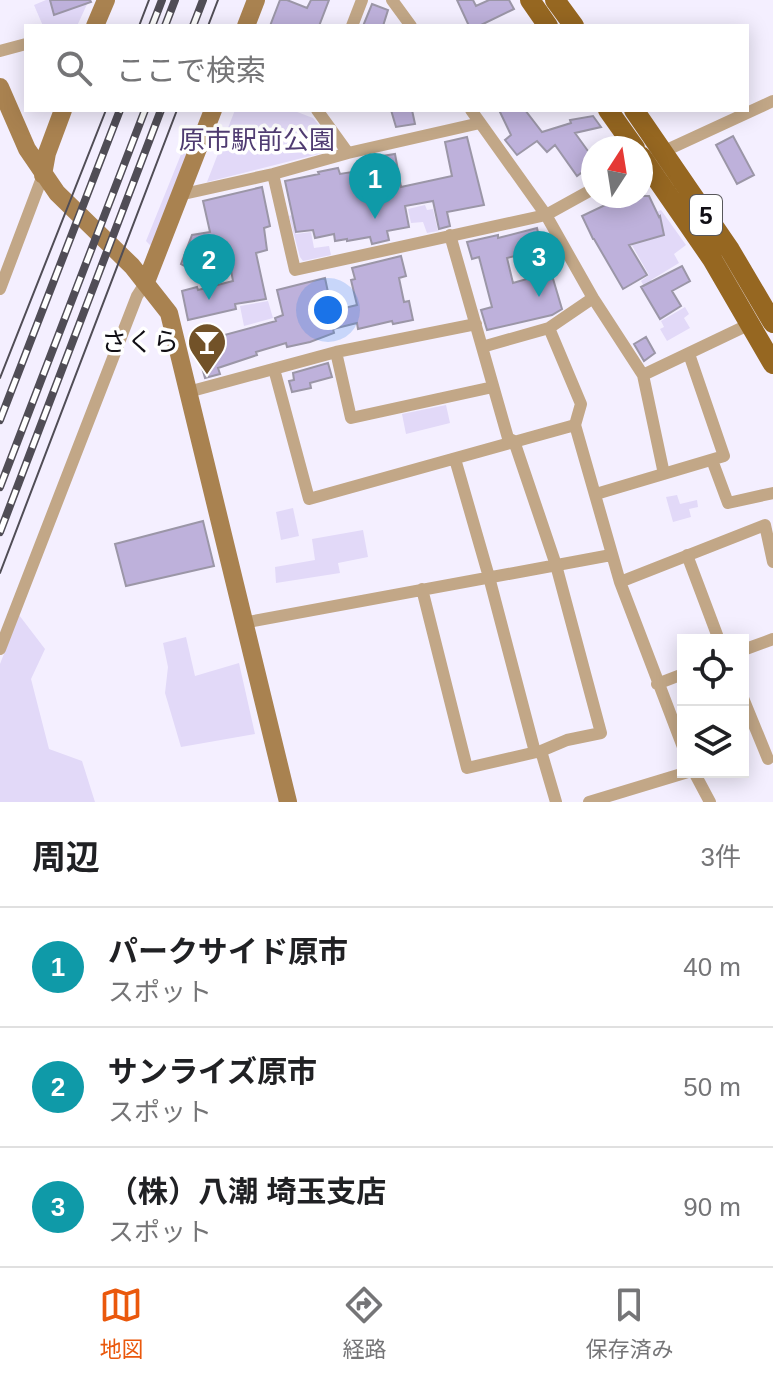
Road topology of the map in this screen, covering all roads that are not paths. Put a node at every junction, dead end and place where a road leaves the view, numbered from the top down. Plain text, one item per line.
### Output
1 (256, 0) edge
2 (362, 0) edge
3 (392, 0) edge
4 (530, 0) edge
5 (555, 0) edge
6 (247, 24) edge
7 (353, 24) edge
8 (410, 24) edge
9 (547, 24) edge
10 (573, 24) edge
11 (24, 45) edge
12 (0, 51) edge
13 (0, 87) edge
14 (773, 101) edge
15 (758, 108) junction
16 (773, 111) edge
17 (62, 112) edge
18 (212, 112) edge
19 (320, 112) edge
20 (472, 112) edge
21 (609, 112) edge
22 (635, 112) edge
23 (480, 123) junction
24 (626, 136) edge
25 (663, 152) junction
26 (348, 153) junction
27 (653, 154) edge
28 (273, 174) junction
29 (43, 175) junction
30 (653, 175) edge
31 (179, 195) junction
32 (581, 196) edge
33 (546, 215) junction
34 (450, 235) junction
35 (146, 282) junction
36 (0, 289) edge
37 (593, 298) junction
38 (773, 323) edge
39 (476, 324) junction
40 (750, 324) junction
41 (549, 328) junction
42 (482, 347) junction
43 (336, 352) junction
44 (689, 354) junction
45 (773, 364) edge
46 (274, 369) junction
47 (643, 375) junction
48 (493, 387) junction
49 (188, 392) junction
50 (575, 425) junction
51 (514, 441) junction
52 (455, 459) junction
53 (712, 460) junction
54 (664, 474) junction
55 (773, 493) edge
56 (596, 494) junction
57 (611, 555) junction
58 (687, 555) junction
59 (772, 555) edge
60 (556, 565) junction
61 (489, 577) junction
62 (620, 582) junction
63 (422, 589) junction
64 (243, 623) junction
65 (717, 634) edge
66 (773, 639) edge
67 (749, 648) edge
68 (0, 649) edge
69 (677, 676) edge
70 (657, 684) junction
71 (746, 706) edge
72 (677, 732) edge
73 (538, 751) junction
74 (771, 762) edge
75 (677, 777) edge
76 (695, 778) edge
77 (618, 798) edge
78 (288, 802) edge
79 (556, 802) edge
80 (589, 802) edge
81 (710, 802) edge

1 - 6 street
2 - 7 street
3 - 8 street
4 - 9 main road
5 - 10 main road
11 - 12 street
13 - 29 street
14 - 15 street
15 - 16 street
15 - 25 street
17 - 29 street
18 - 31 street
19 - 26 street
20 - 23 street
21 - 24 main road, 5
22 - 25 main road, 5
23 - 26 street
23 - 33 street
25 - 27 street
25 - 38 main road, 5
26 - 28 street
28 - 31 street
28 - 34 street
29 - 35 street
29 - 36 street
30 - 40 main road, 5
31 - 35 street
32 - 33 street
33 - 34 street
33 - 37 street
34 - 39 street
35 - 49 street
35 - 68 street
37 - 41 street
37 - 47 street
39 - 42 street
39 - 43 street
40 - 44 street
40 - 45 main road, 5
41 - 42 street
41 - 50 street
42 - 48 street
43 - 46 street
43 - 48 street
44 - 47 street
44 - 53 street
46 - 49 street
46 - 52 street
47 - 54 street
48 - 51 street
49 - 64 street
50 - 51 street
50 - 56 street
51 - 52 street
51 - 60 street
52 - 61 street
53 - 54 street
53 - 55 street
54 - 56 street
56 - 57 street
57 - 60 street
57 - 62 street
58 - 59 street
58 - 62 street
58 - 65 street
60 - 61 street
60 - 73 street
61 - 63 street
61 - 73 street
62 - 70 street
63 - 64 street
63 - 73 street
64 - 78 street
66 - 67 street
69 - 70 street
70 - 72 street
71 - 74 street
73 - 79 street
75 - 77 street
76 - 81 street
77 - 80 street

